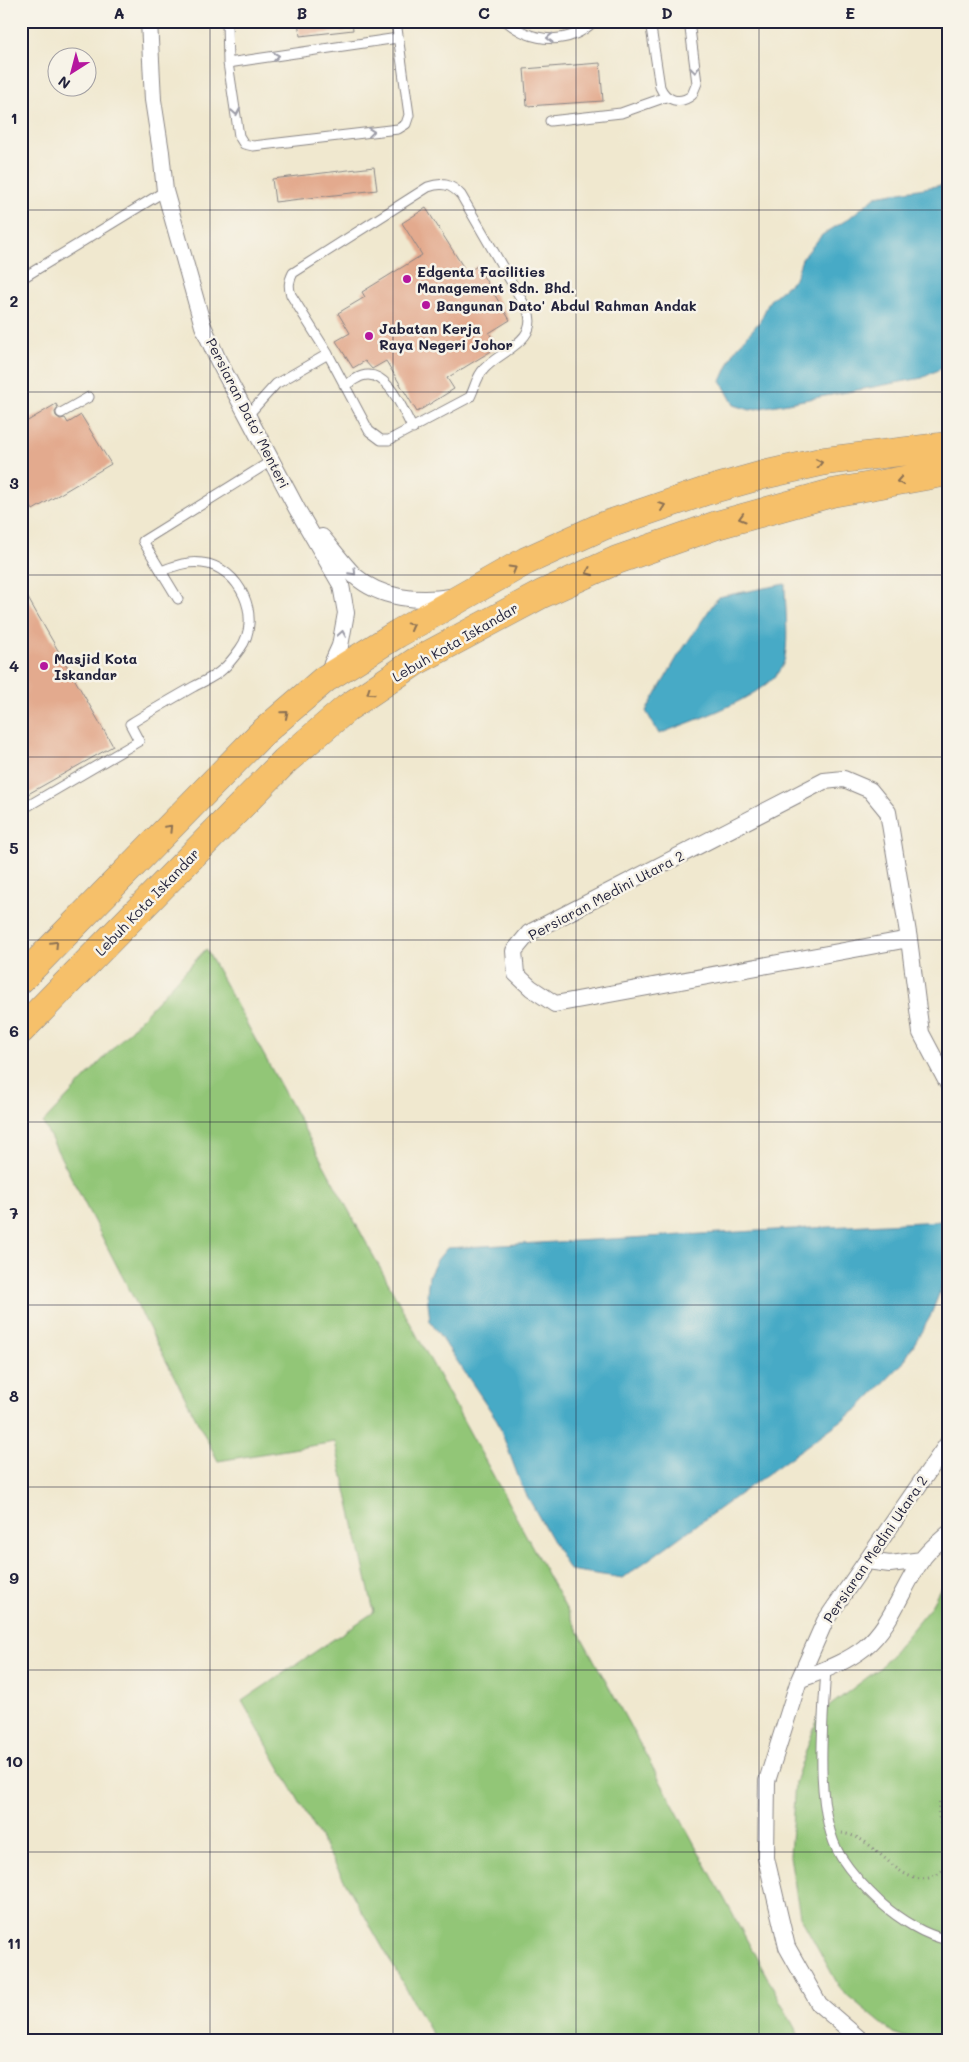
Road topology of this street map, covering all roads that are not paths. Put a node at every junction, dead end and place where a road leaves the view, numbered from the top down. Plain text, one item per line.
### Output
1 (149, 21) edge
2 (228, 21) edge
3 (396, 21) edge
4 (506, 21) edge
5 (594, 21) edge
6 (650, 21) edge
7 (689, 21) edge
8 (398, 38) junction
9 (228, 63) junction
10 (666, 97) junction
11 (550, 121) dead end
12 (165, 192) junction
13 (21, 278) edge
14 (328, 354) junction
15 (344, 386) junction
16 (89, 397) dead end
17 (62, 413) dead end
18 (248, 416) junction
19 (413, 429) junction
20 (948, 446) edge
21 (273, 460) junction
22 (948, 472) edge
23 (297, 509) junction
24 (162, 571) junction
25 (471, 594) junction
26 (178, 599) dead end
27 (325, 679) junction
28 (21, 810) edge
29 (909, 939) junction
30 (21, 979) edge
31 (21, 1030) edge
32 (948, 1084) edge
33 (948, 1443) edge
34 (948, 1534) edge
35 (922, 1560) junction
36 (867, 1561) junction
37 (826, 1668) junction
38 (799, 1680) junction
39 (948, 1940) edge
40 (862, 2041) edge

1 - 12 street, Persiaran Dato' Menteri
2 - 9 lane
3 - 8 lane
5 -> 4 lane
6 - 10 lane
7 -> 10 lane
9 -> 8 lane
9 -> 8 lane
10 - 11 lane
12 - 13 lane
12 - 18 street, Persiaran Dato' Menteri
14 - 15 lane
14 - 18 lane
14 - 19 lane
15 - 19 lane
15 - 19 lane
16 - 17 lane
18 - 21 street, Persiaran Dato' Menteri
25 -> 20 highway
21 - 23 street, Persiaran Dato' Menteri
21 - 24 lane
22 -> 31 highway, Lebuh Kota Iskandar
23 -> 25 street, Persiaran Dato' Menteri
27 -> 23 street, Persiaran Dato' Menteri
24 - 26 lane
24 - 28 lane
27 -> 25 highway
30 -> 27 highway
29 - 29 street, Persiaran Medini Utara 2
29 - 32 street, Persiaran Medini Utara 2
33 - 36 street, Persiaran Medini Utara 2
34 - 35 street
35 - 36 street
35 - 37 street
36 - 38 street, Persiaran Medini Utara 2
37 - 38 street
37 - 39 lane
38 - 40 street, Persiaran Medini Utara 2

